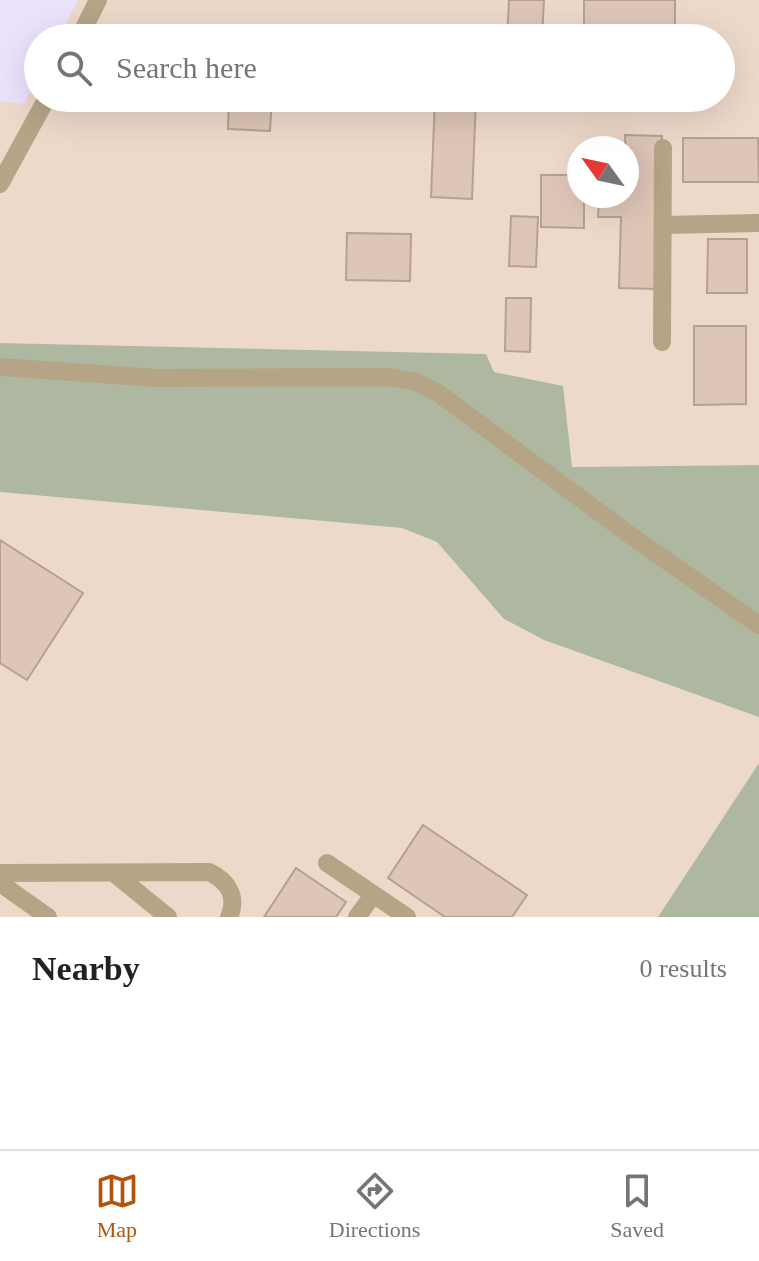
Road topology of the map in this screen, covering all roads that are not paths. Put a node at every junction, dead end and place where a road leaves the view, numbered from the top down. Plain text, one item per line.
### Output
1 (98, 0) edge
2 (86, 24) edge
3 (39, 112) edge
4 (663, 148) dead end
5 (0, 184) edge
6 (759, 223) edge
7 (663, 225) junction
8 (662, 342) dead end
9 (0, 367) edge
10 (759, 625) edge
11 (327, 863) dead end
12 (0, 873) edge
13 (115, 874) junction
14 (0, 883) edge
15 (373, 895) junction
16 (48, 917) edge
17 (168, 917) edge
18 (229, 917) edge
19 (357, 917) edge
20 (407, 917) edge

1 - 2 street
3 - 5 street
4 - 7 street
6 - 7 street
7 - 8 street
9 - 10 street
11 - 15 street
12 - 13 street
13 - 17 street
13 - 18 street
14 - 16 street
15 - 19 street
15 - 20 street

